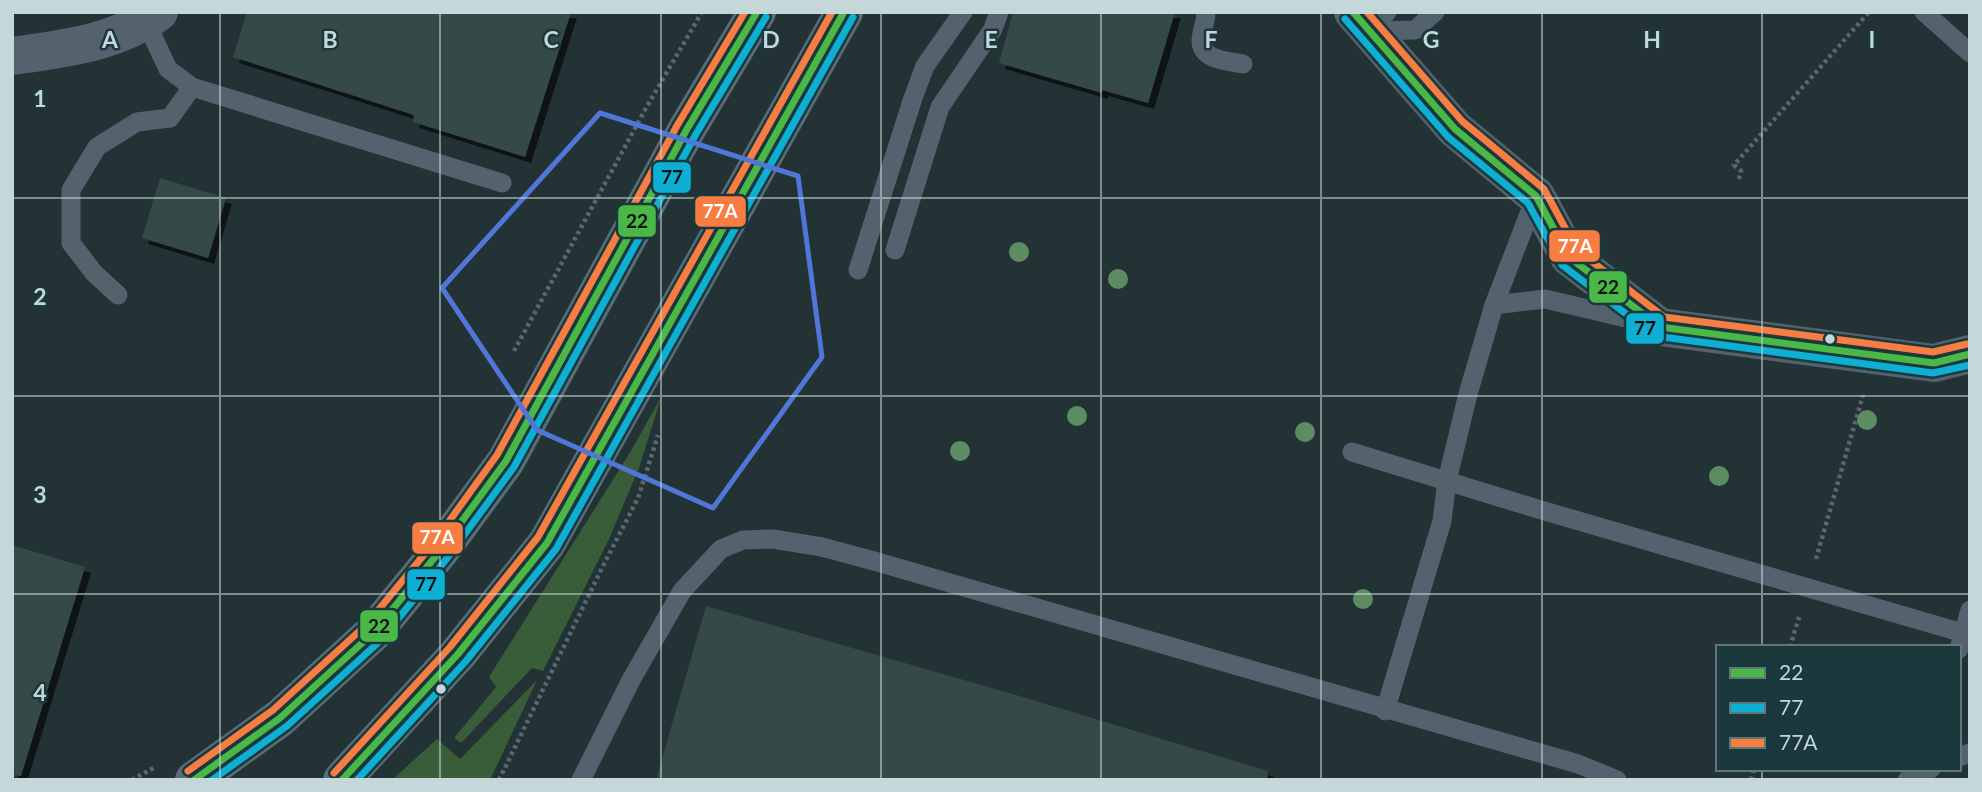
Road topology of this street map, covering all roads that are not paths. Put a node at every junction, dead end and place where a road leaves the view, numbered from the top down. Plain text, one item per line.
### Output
1 (757, 12) edge
2 (844, 12) edge
3 (962, 12) edge
4 (999, 12) edge
5 (1206, 12) edge
6 (1435, 12) edge
7 (1924, 12) edge
8 (152, 17) edge
9 (1370, 18) edge
10 (1970, 54) edge
11 (12, 56) edge
12 (1243, 64) dead end
13 (192, 87) junction
14 (502, 183) dead end
15 (1536, 196) junction
16 (895, 250) dead end
17 (858, 270) dead end
18 (118, 295) dead end
19 (1494, 305) junction
20 (1660, 327) junction
21 (1970, 355) edge
22 (1352, 453) dead end
23 (1447, 481) junction
24 (1970, 610) edge
25 (1961, 641) edge
26 (1385, 710) junction
27 (1927, 771) edge
28 (194, 780) edge
29 (342, 780) edge
30 (581, 780) edge
31 (1617, 780) edge
32 (1907, 780) edge

1 - 28 main road
2 - 29 main road
3 - 17 lane
4 - 16 lane
5 - 12 lane
6 - 9 lane
7 - 10 lane
8 - 11 street
8 - 13 lane
9 - 15 street
13 - 14 lane
13 - 18 lane
15 - 19 lane
15 - 20 street
19 - 20 lane
19 - 23 lane
20 - 21 street
22 - 23 lane
23 - 25 lane
23 - 26 lane
24 - 25 lane
26 - 30 lane
26 - 31 lane
27 - 32 lane

